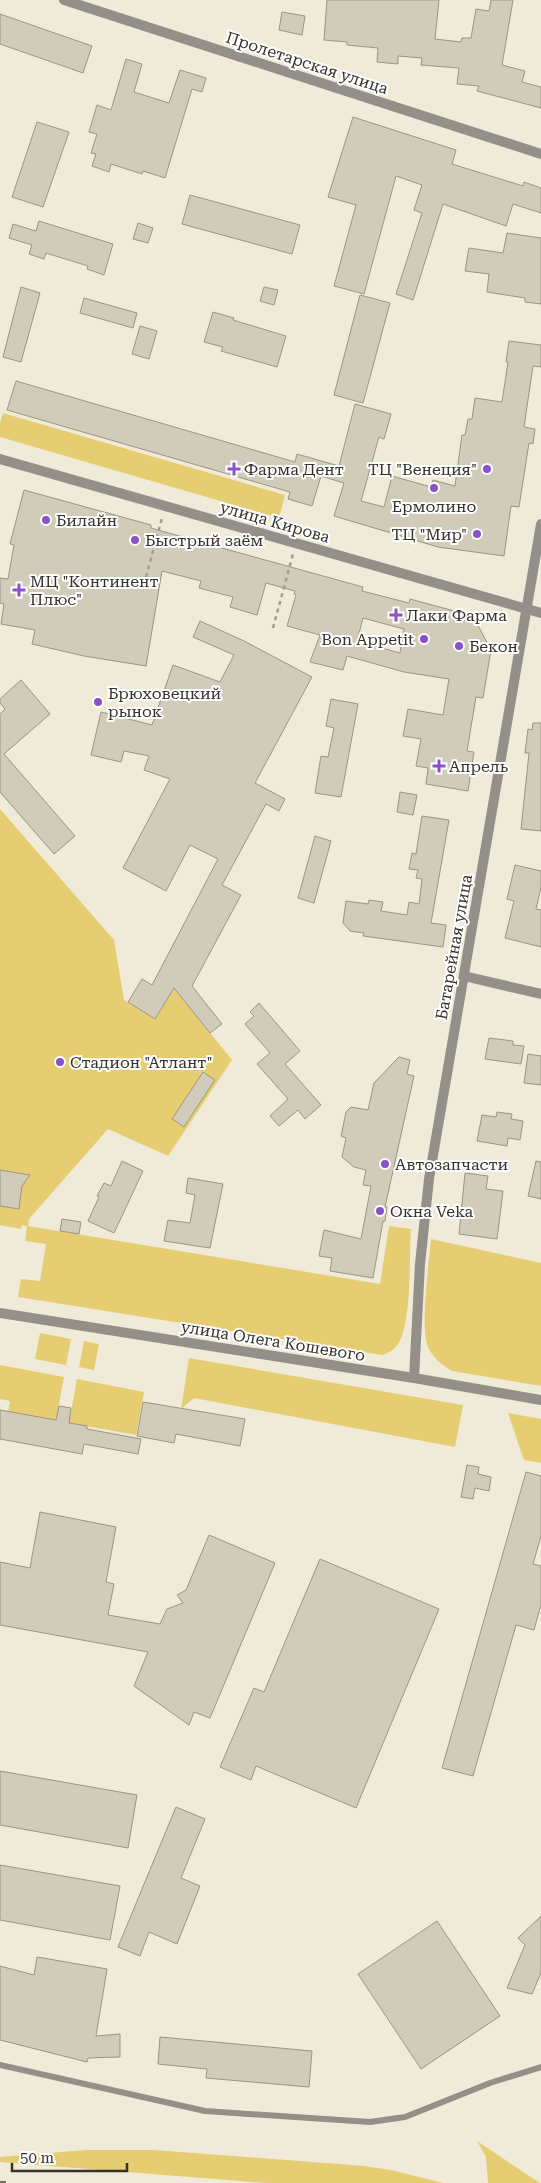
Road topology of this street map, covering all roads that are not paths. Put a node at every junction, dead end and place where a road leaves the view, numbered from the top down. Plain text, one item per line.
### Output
1 (64, 0) edge
2 (541, 154) edge
3 (0, 459) edge
4 (541, 524) edge
5 (526, 610) junction
6 (541, 613) edge
7 (464, 976) junction
8 (541, 994) edge
9 (0, 1313) edge
10 (414, 1378) junction
11 (541, 1400) edge
12 (0, 2065) edge
13 (541, 2067) edge

1 - 2 street, Пролетарская улица
3 - 5 street, улица Кирова
4 - 5 street, Батарейная улица
5 - 6 street, улица Кирова
5 - 7 street, Батарейная улица
7 - 8 street
7 - 10 street, Батарейная улица
9 - 10 street, улица Олега Кошевого
10 - 11 street, улица Олега Кошевого
12 - 13 lane

